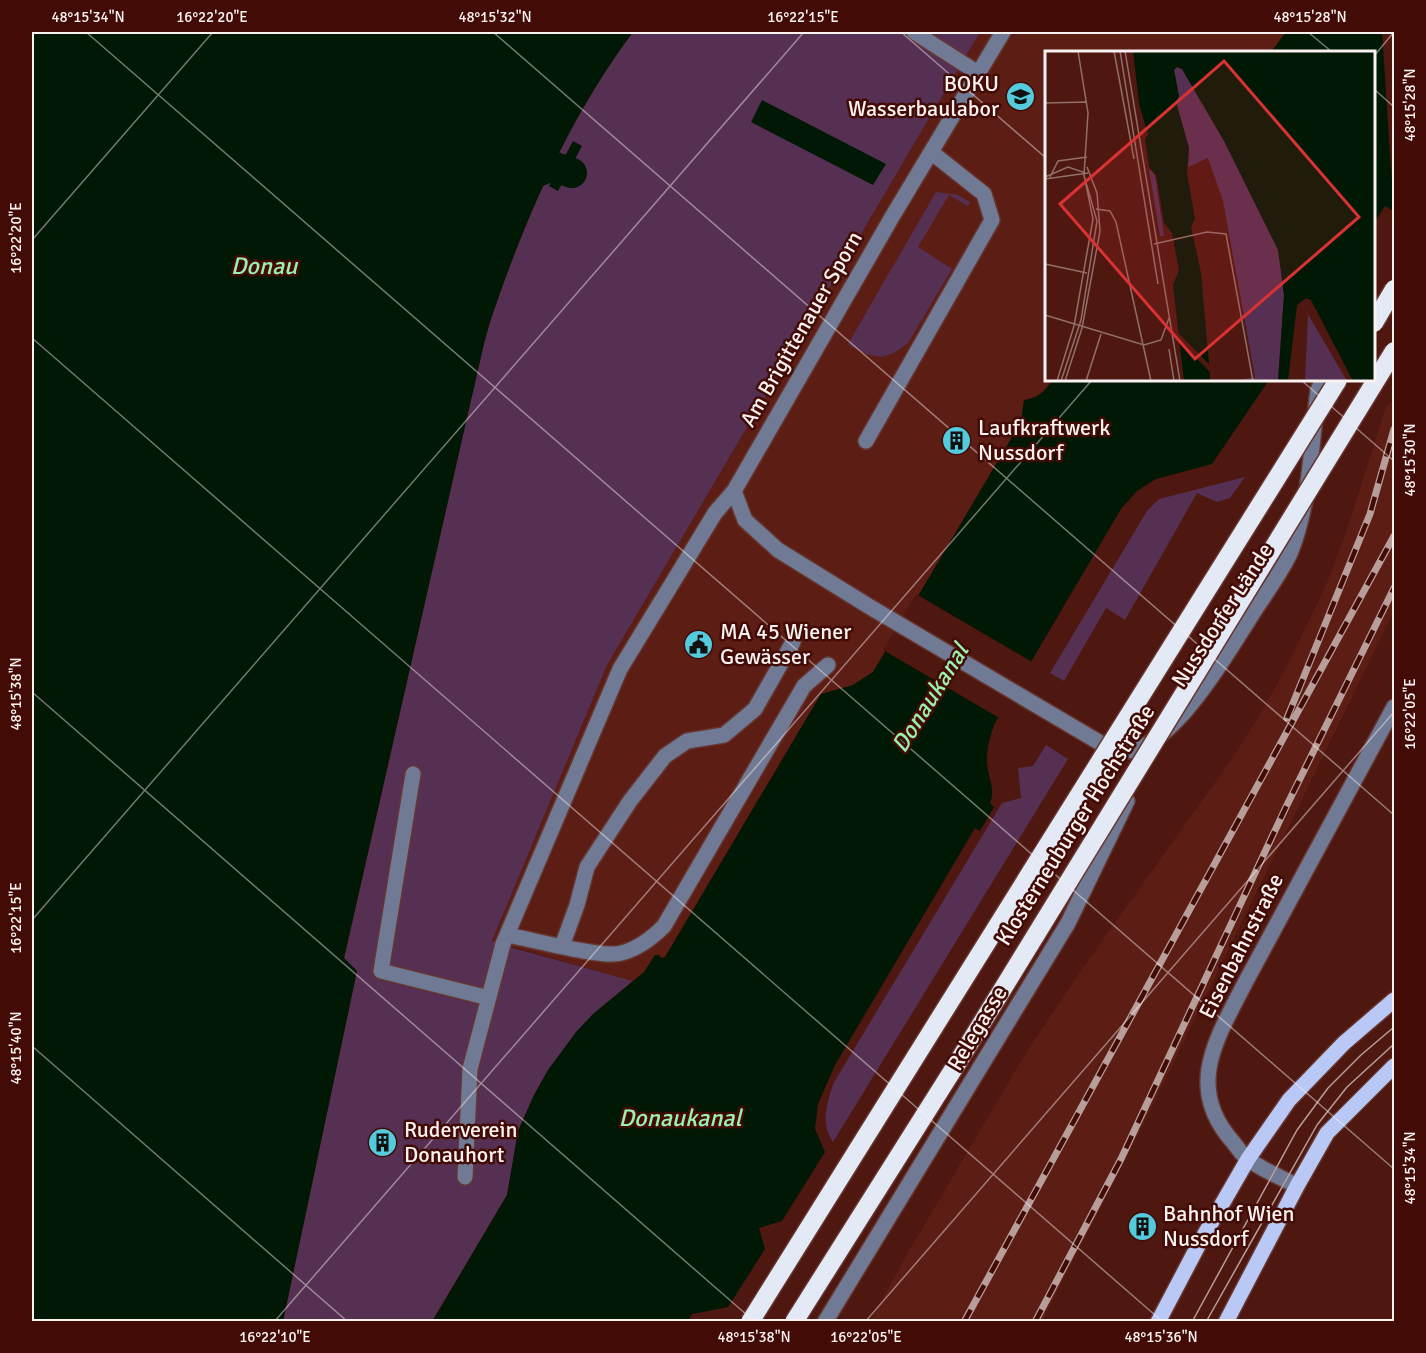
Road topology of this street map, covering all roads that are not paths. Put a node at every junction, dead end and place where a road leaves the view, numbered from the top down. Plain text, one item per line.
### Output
1 (914, 32) edge
2 (1003, 32) edge
3 (978, 73) junction
4 (931, 152) junction
5 (1395, 289) edge
6 (1395, 308) edge
7 (1375, 320) edge
8 (1375, 321) edge
9 (1395, 351) edge
10 (1322, 381) edge
11 (1337, 381) edge
12 (866, 441) dead end
13 (734, 491) junction
14 (793, 642) dead end
15 (828, 664) dead end
16 (1395, 707) edge
17 (1140, 746) junction
18 (413, 774) dead end
19 (507, 934) junction
20 (562, 946) junction
21 (489, 998) junction
22 (1395, 1000) edge
23 (1395, 1066) edge
24 (1248, 1159) junction
25 (465, 1177) dead end
26 (1297, 1186) junction
27 (750, 1322) edge
28 (794, 1322) edge
29 (825, 1322) edge
30 (1158, 1322) edge
31 (1226, 1322) edge

1 - 3 street
2 - 3 street, Am Brigittenauer Sporn
3 - 4 street, Am Brigittenauer Sporn
4 - 12 street
4 - 13 street, Am Brigittenauer Sporn
5 - 7 highway, bridge
6 - 8 street
9 - 28 highway, Klosterneuburger Hochstraße, bridge
10 - 17 street, Nussdorfer Lände
11 - 27 highway, Klosterneuburger Hochstraße, bridge
13 - 17 street
13 - 19 street, Am Brigittenauer Sporn
14 - 20 street
15 - 20 street
16 - 24 street, Eisenbahnstraße
17 - 29 street, Relegasse
18 - 21 street
19 - 20 street
19 - 21 street, Am Brigittenauer Sporn
21 - 25 street, Am Brigittenauer Sporn
22 - 24 main road
23 - 26 main road
24 - 26 street, Eisenbahnstraße
24 - 30 main road
26 - 31 main road

